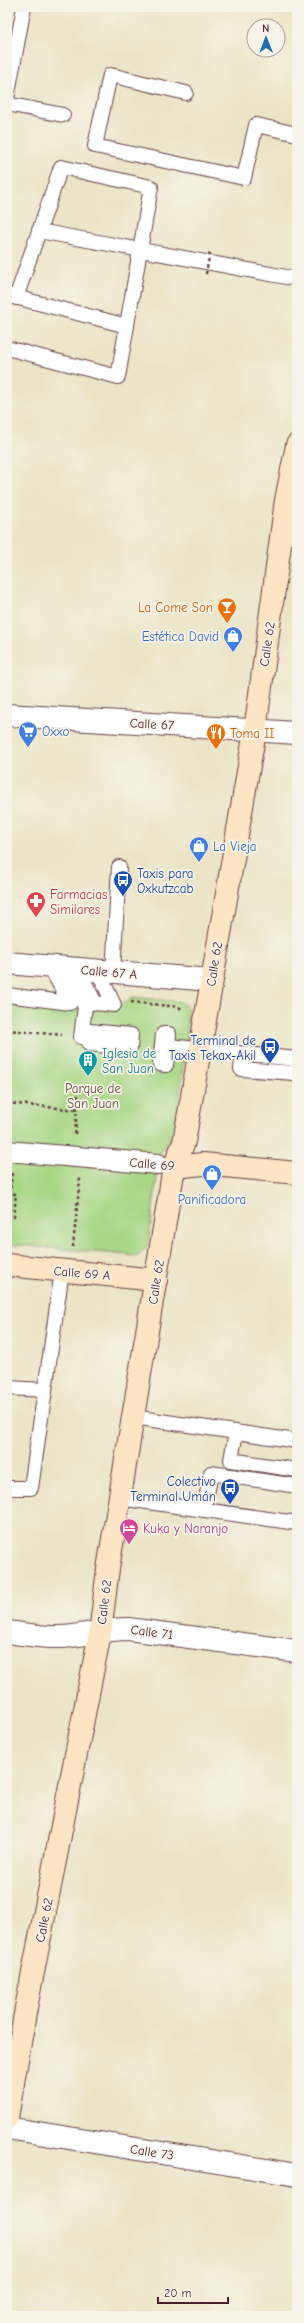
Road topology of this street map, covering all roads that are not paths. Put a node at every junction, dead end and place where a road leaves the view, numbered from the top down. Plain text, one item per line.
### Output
1 (24, 7) edge
2 (186, 92) dead end
3 (7, 98) edge
4 (7, 104) edge
5 (63, 115) dead end
6 (297, 134) edge
7 (39, 231) junction
8 (140, 250) junction
9 (297, 279) edge
10 (12, 297) edge
11 (127, 326) junction
12 (7, 348) edge
13 (297, 445) edge
14 (7, 715) edge
15 (255, 731) junction
16 (297, 733) edge
17 (119, 867) dead end
18 (7, 963) edge
19 (81, 969) junction
20 (211, 980) junction
21 (7, 995) edge
22 (85, 1037) road end
23 (168, 1046) dead end
24 (200, 1049) junction
25 (243, 1054) junction
26 (297, 1059) edge
27 (297, 1070) edge
28 (7, 1151) edge
29 (166, 1166) junction
30 (297, 1173) edge
31 (7, 1266) edge
32 (62, 1271) junction
33 (156, 1280) junction
34 (7, 1388) edge
35 (45, 1390) junction
36 (133, 1417) junction
37 (236, 1432) junction
38 (297, 1441) edge
39 (297, 1470) edge
40 (297, 1486) edge
41 (7, 1488) edge
42 (119, 1498) junction
43 (204, 1510) junction
44 (297, 1523) edge
45 (7, 1632) edge
46 (100, 1633) junction
47 (297, 1651) edge
48 (7, 2118) edge
49 (7, 2128) edge
50 (297, 2176) edge

1 - 3 lane
2 - 6 lane
4 - 5 lane
7 - 8 lane
7 - 8 lane
7 - 10 lane
8 - 9 lane
8 - 11 lane
10 - 11 lane
11 - 12 lane
13 - 15 main road, Calle 62
14 - 15 street, Calle 67
15 - 16 street, Calle 67
15 - 20 main road, Calle 62
17 - 19 lane
18 - 19 street, Calle 67 A
19 - 20 street, Calle 67 A
19 - 21 lane
19 - 22 lane
20 - 24 main road, Calle 62
23 - 24 lane
24 - 25 lane
24 - 29 main road, Calle 62
25 - 26 lane
25 - 27 lane
28 - 29 street, Calle 69
29 - 30 main road, Calle 69
29 - 33 main road, Calle 62
31 - 32 main road, Calle 69 A
32 - 33 main road, Calle 69 A
32 - 35 lane
33 - 36 main road, Calle 62
34 - 35 lane
35 - 41 lane
36 - 37 lane
36 - 42 main road, Calle 62
37 - 38 lane
37 - 39 lane
40 - 43 lane
42 - 43 lane
42 - 46 main road, Calle 62
43 - 44 lane
45 - 46 street, Calle 71
46 - 47 street, Calle 71
46 - 48 main road, Calle 62
49 - 50 street, Calle 73

